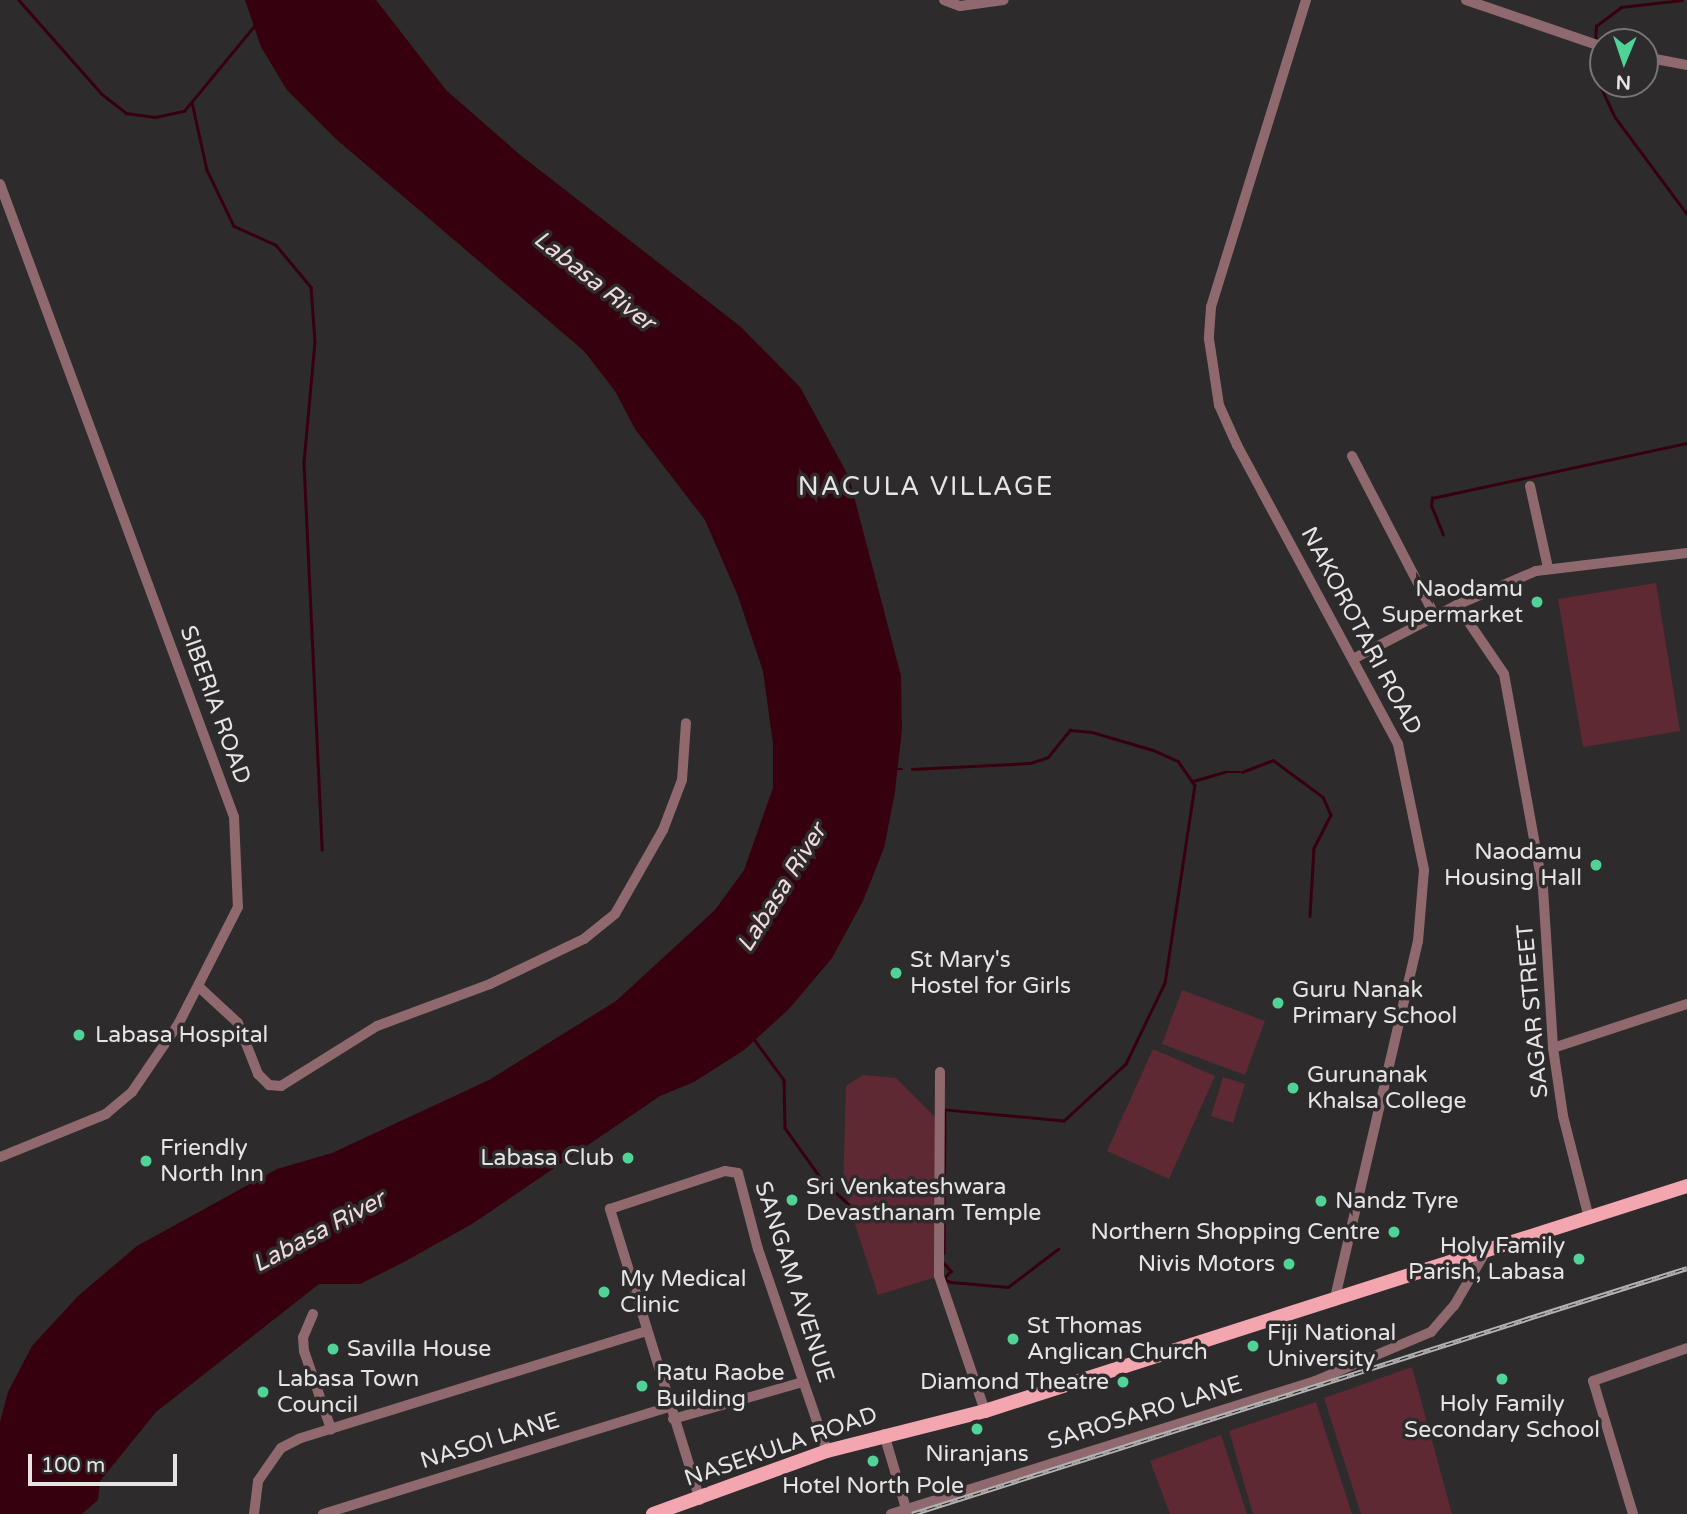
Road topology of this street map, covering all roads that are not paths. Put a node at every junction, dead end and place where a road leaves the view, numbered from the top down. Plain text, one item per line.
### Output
1 (944, 0) edge
2 (1004, 0) edge
3 (1306, 0) edge
4 (1466, 0) edge
5 (1589, 43) edge
6 (1659, 60) edge
7 (1687, 65) edge
8 (0, 184) edge
9 (1352, 456) dead end
10 (1530, 486) dead end
11 (1687, 553) edge
12 (1548, 569) junction
13 (1457, 604) junction
14 (1435, 616) junction
15 (1355, 658) junction
16 (686, 723) dead end
17 (199, 987) junction
18 (1687, 1004) edge
19 (1553, 1048) junction
20 (940, 1072) dead end
21 (0, 1157) edge
22 (1687, 1186) edge
23 (1589, 1218) junction
24 (1487, 1249) junction
25 (1334, 1301) junction
26 (313, 1314) dead end
27 (646, 1331) junction
28 (1687, 1348) edge
29 (803, 1382) junction
30 (669, 1407) junction
31 (985, 1411) junction
32 (673, 1419) junction
33 (331, 1429) junction
34 (884, 1434) junction
35 (828, 1451) junction
36 (700, 1500) junction
37 (907, 1512) edge
38 (254, 1514) edge
39 (323, 1514) edge
40 (653, 1514) edge
41 (891, 1514) edge
42 (1633, 1514) edge

1 - 2 street
3 - 15 street, NAKOROTARI ROAD
4 - 5 street
6 - 7 street
8 - 17 street, SIBERIA ROAD
9 - 14 street
10 - 12 street
11 - 12 street
12 - 13 street
13 - 14 street
13 - 19 street, SAGAR STREET
14 - 15 street
15 - 25 street, NAKOROTARI ROAD
16 - 17 street
17 - 21 street, SIBERIA ROAD
18 - 19 street
19 - 23 street, SAGAR STREET
20 - 31 street
22 - 23 main road, NASEKULA ROAD
23 - 24 main road, NASEKULA ROAD
24 - 25 main road, NASEKULA ROAD
24 - 37 street, SAROSARO LANE
25 - 31 main road, NASEKULA ROAD
26 - 33 street
27 - 29 street, SANGAM AVENUE
27 - 30 street
27 - 33 street
28 - 42 street
29 - 32 street
29 - 35 street, SANGAM AVENUE
30 - 32 street
30 - 39 street, NASOI LANE
31 - 34 main road, NASEKULA ROAD
32 - 36 street
33 - 38 street
34 - 35 main road, NASEKULA ROAD
34 - 37 street
35 - 36 main road, NASEKULA ROAD
36 - 40 main road, NASEKULA ROAD
37 - 41 street, SAROSARO LANE

